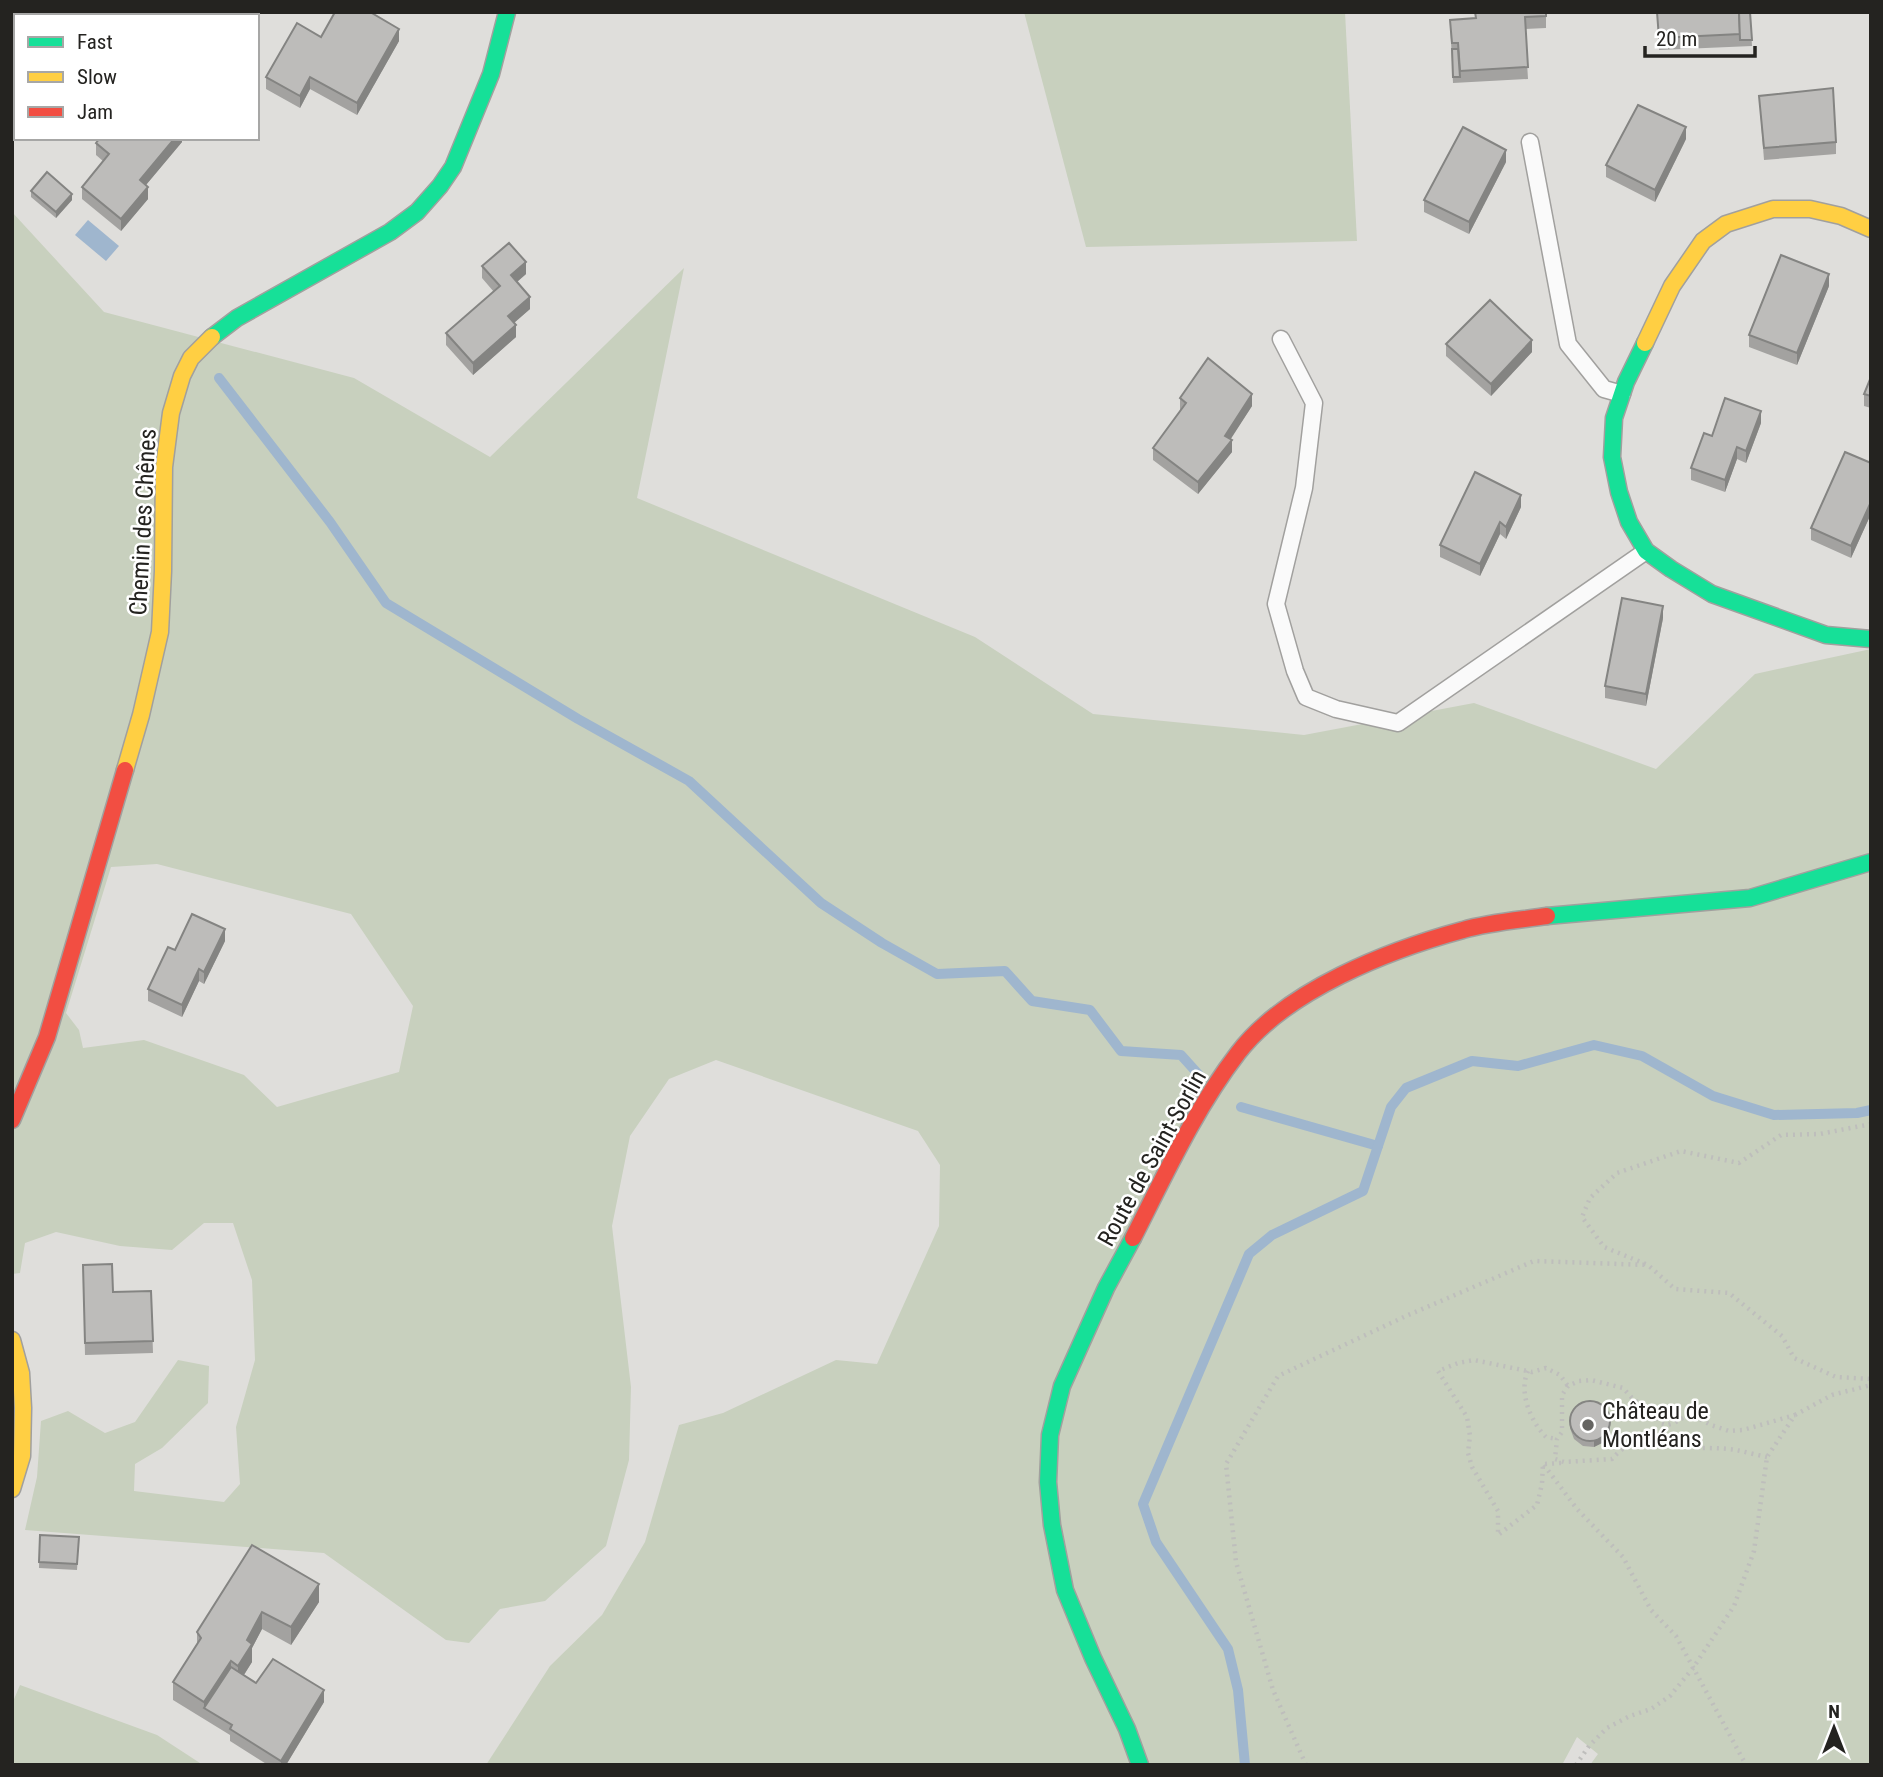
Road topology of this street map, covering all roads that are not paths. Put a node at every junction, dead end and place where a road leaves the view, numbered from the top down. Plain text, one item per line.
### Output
1 (507, 12) edge
2 (1530, 142) dead end
3 (1871, 229) edge
4 (1281, 339) dead end
5 (1622, 394) junction
6 (1646, 551) junction
7 (1871, 639) edge
8 (1871, 862) edge
9 (12, 1120) edge
10 (12, 1340) edge
11 (12, 1489) edge
12 (1140, 1765) edge

1 - 9 street, Chemin des Chênes
2 - 5 lane
3 - 5 street
4 - 6 lane
5 - 6 street
6 - 7 street
8 - 12 street, Route de Saint-Sorlin
10 - 11 street

